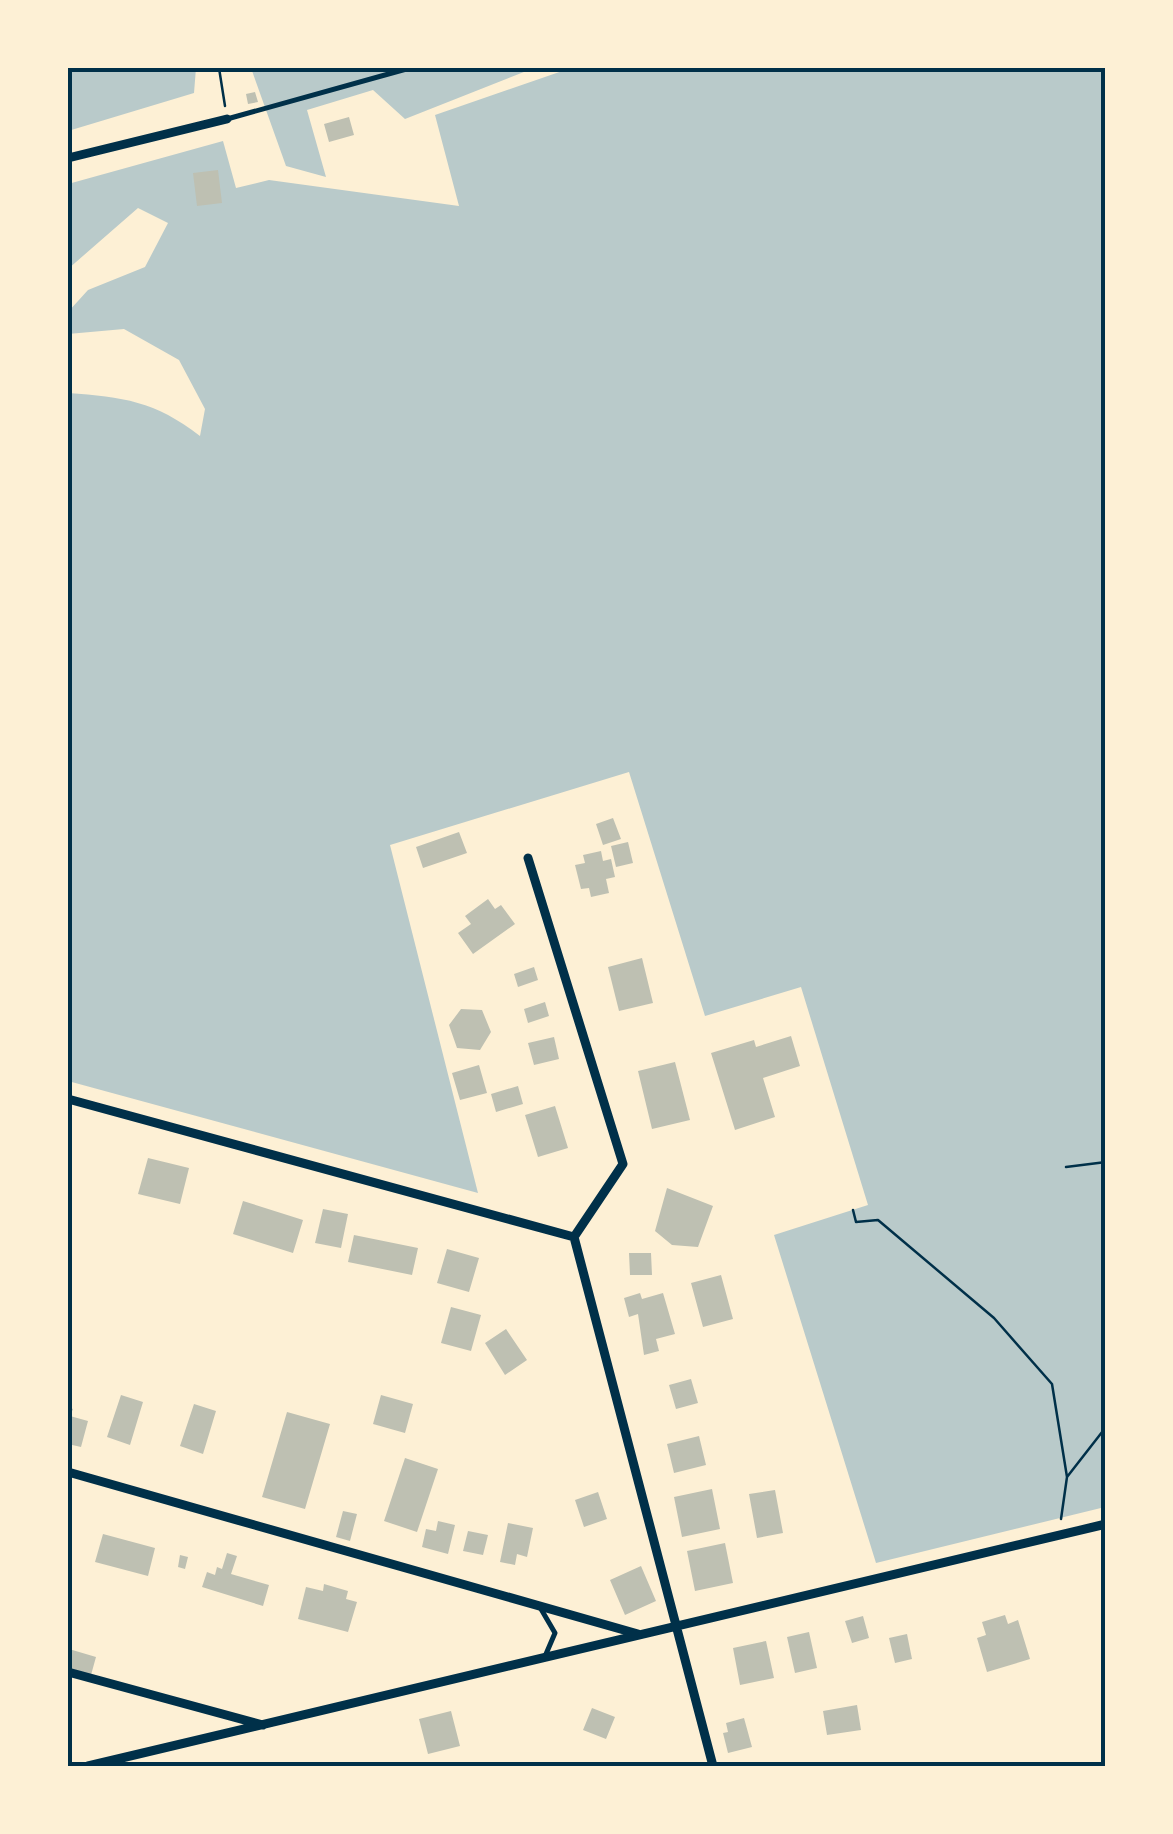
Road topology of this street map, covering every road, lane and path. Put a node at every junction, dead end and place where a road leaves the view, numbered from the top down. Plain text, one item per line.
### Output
1 (219, 68) edge
2 (410, 68) edge
3 (227, 119) junction
4 (68, 158) edge
5 (528, 858) dead end
6 (68, 1099) edge
7 (1106, 1162) edge
8 (1066, 1167) dead end
9 (853, 1210) dead end
10 (574, 1237) junction
11 (1106, 1427) edge
12 (68, 1472) edge
13 (1067, 1477) junction
14 (1106, 1524) edge
15 (1059, 1535) junction
16 (540, 1609) junction
17 (676, 1627) junction
18 (641, 1635) junction
19 (543, 1658) junction
20 (68, 1672) edge
21 (266, 1725) junction
22 (88, 1766) edge
23 (713, 1766) edge

1 - 3 path
2 - 3 lane
3 - 4 street
5 - 10 street
6 - 10 street
7 - 8 path
9 - 13 path
10 - 17 street
11 - 13 path
12 - 16 street
13 - 15 path
14 - 15 street
15 - 17 street
16 - 18 street
16 - 19 lane
17 - 18 street
17 - 23 street
18 - 19 street
19 - 21 street
20 - 21 street
21 - 22 street

